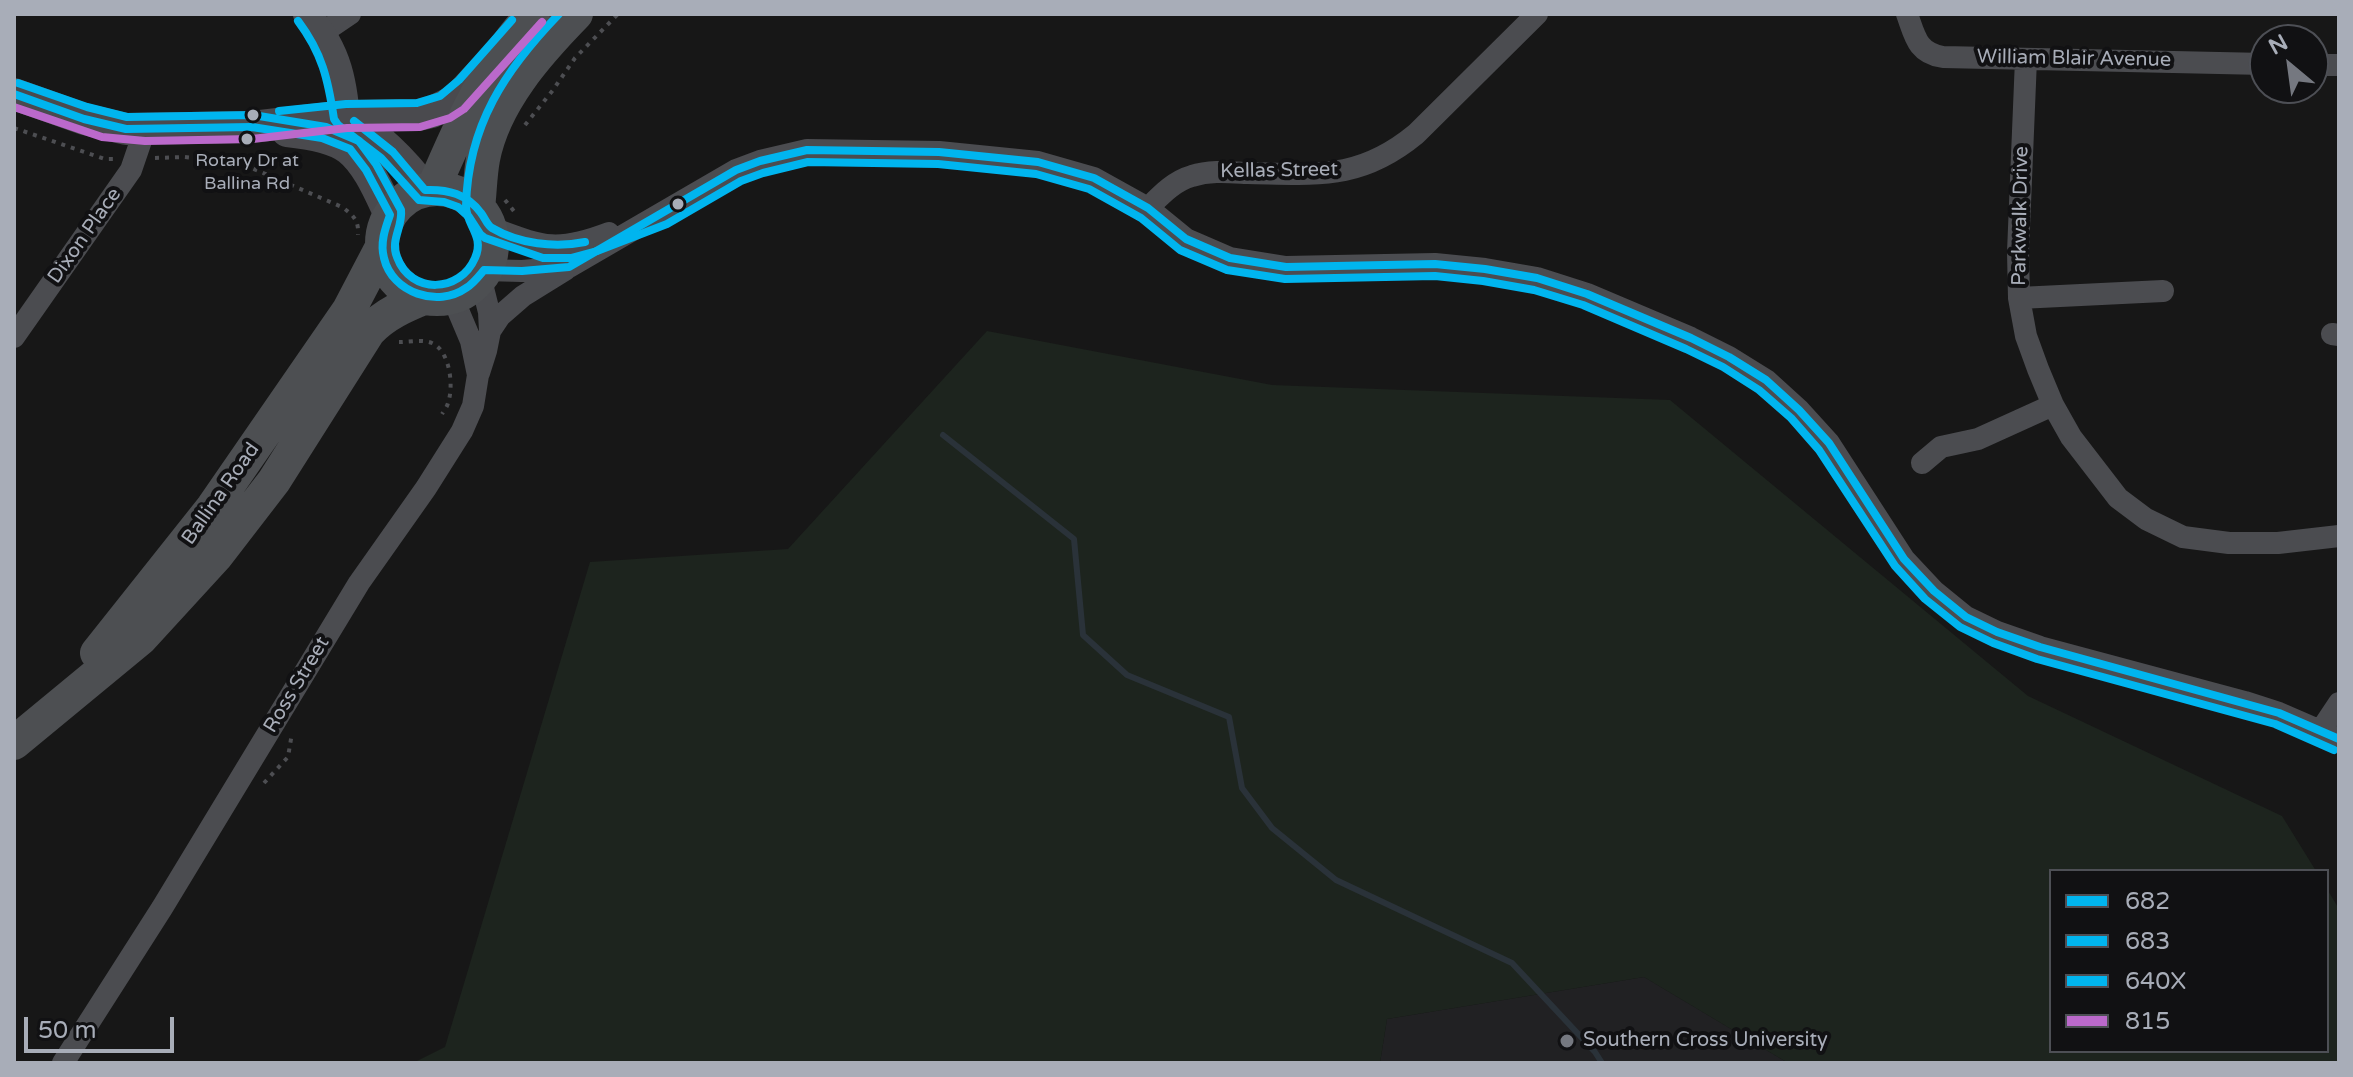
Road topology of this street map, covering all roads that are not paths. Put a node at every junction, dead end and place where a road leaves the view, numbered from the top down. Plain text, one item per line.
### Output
1 (350, 14) edge
2 (533, 14) edge
3 (576, 14) edge
4 (1537, 14) edge
5 (1907, 14) edge
6 (315, 24) edge
7 (506, 47) junction
8 (2026, 59) junction
9 (2249, 64) edge
10 (14, 94) edge
11 (346, 116) junction
12 (252, 127) junction
13 (145, 129) junction
14 (350, 149) junction
15 (429, 190) junction
16 (1148, 208) junction
17 (498, 212) junction
18 (662, 213) junction
19 (386, 231) junction
20 (569, 267) junction
21 (482, 273) junction
22 (2163, 291) dead end
23 (439, 296) junction
24 (2019, 298) junction
25 (490, 331) junction
26 (14, 337) edge
27 (478, 375) junction
28 (2053, 405) junction
29 (1922, 463) dead end
30 (2339, 536) edge
31 (2339, 703) edge
32 (25, 733) edge
33 (2330, 735) edge
34 (63, 1063) edge

1 - 6 street
2 - 7 main road
3 - 17 main road
4 - 16 street, Kellas Street
5 - 8 street, William Blair Avenue
6 - 11 street
7 - 11 main road
7 - 15 main road
8 - 9 street, William Blair Avenue
8 - 24 street, Parkwalk Drive
10 - 13 main road
11 - 12 main road
11 - 14 street
11 - 15 main road
12 - 13 main road
12 - 14 main road
13 - 26 street, Dixon Place
14 - 19 main road
15 - 17 main road
15 - 19 main road
16 - 18 street
16 - 33 street
17 - 18 street
17 - 21 main road
18 - 20 street
19 - 23 main road
19 - 32 main road, Ballina Road
20 - 21 street
20 - 25 street
21 - 23 main road
21 - 25 street
22 - 24 street
23 - 27 street, Ross Street
23 - 32 main road, Ballina Road
24 - 28 street, Parkwalk Drive
25 - 27 street
27 - 34 street, Ross Street
28 - 29 street
28 - 30 street, Parkwalk Drive
31 - 33 street

